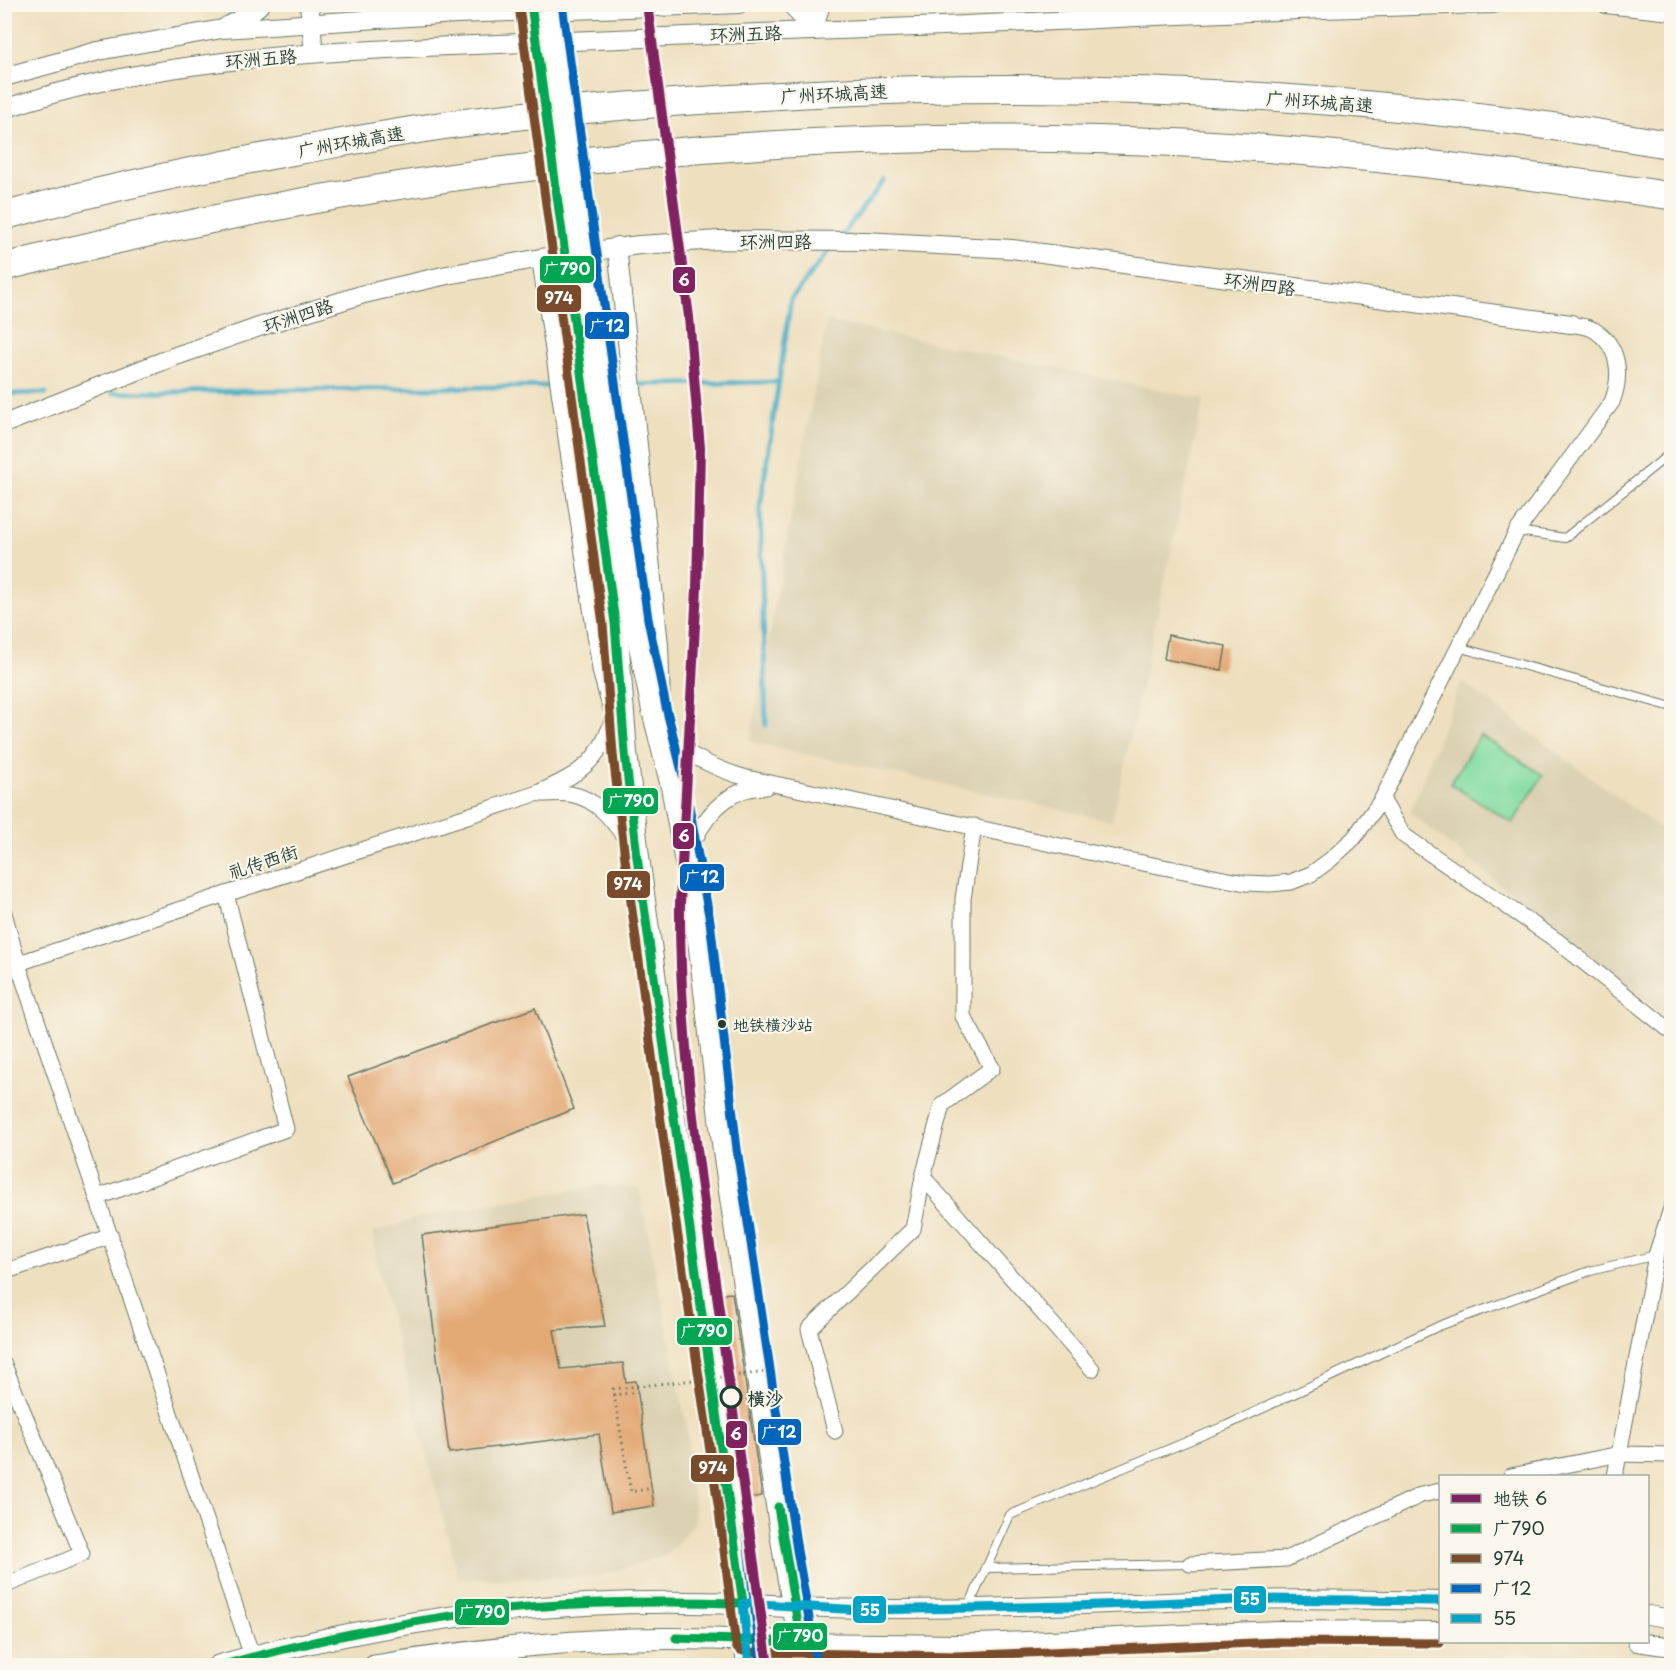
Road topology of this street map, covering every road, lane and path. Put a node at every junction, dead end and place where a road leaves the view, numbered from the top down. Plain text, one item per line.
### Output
1 (261, 4) edge
2 (531, 4) edge
3 (550, 4) edge
4 (739, 4) edge
5 (791, 4) edge
6 (821, 4) edge
7 (1494, 4) edge
8 (1606, 4) edge
9 (697, 5) edge
10 (1346, 5) edge
11 (1671, 11) edge
12 (310, 13) edge
13 (222, 29) junction
14 (813, 31) junction
15 (314, 53) junction
16 (4, 77) edge
17 (4, 109) edge
18 (1671, 145) edge
19 (1671, 196) edge
20 (4, 216) edge
21 (224, 216) junction
22 (617, 246) junction
23 (541, 258) junction
24 (4, 267) edge
25 (4, 276) edge
26 (1571, 324) joint
27 (4, 424) edge
28 (1671, 452) edge
29 (1516, 531) junction
30 (626, 622) junction
31 (1458, 647) junction
32 (621, 686) junction
33 (1671, 707) edge
34 (614, 715) junction
35 (662, 738) junction
36 (625, 753) junction
37 (783, 786) junction
38 (536, 794) junction
39 (1382, 799) junction
40 (974, 826) junction
41 (638, 857) junction
42 (687, 858) junction
43 (226, 894) junction
44 (4, 913) edge
45 (11, 966) edge
46 (1671, 1032) edge
47 (923, 1177) junction
48 (98, 1197) junction
49 (1671, 1206) edge
50 (111, 1236) junction
51 (1666, 1239) edge
52 (1656, 1255) junction
53 (4, 1272) edge
54 (4, 1365) edge
55 (1092, 1369) dead end
56 (776, 1371) dead end
57 (638, 1392) dead end
58 (614, 1395) junction
59 (835, 1431) dead end
60 (1620, 1454) junction
61 (1671, 1455) edge
62 (1516, 1475) edge
63 (1615, 1475) edge
64 (652, 1488) dead end
65 (1439, 1491) edge
66 (1190, 1564) joint
67 (986, 1568) junction
68 (4, 1586) edge
69 (1439, 1600) edge
70 (743, 1603) junction
71 (795, 1607) junction
72 (969, 1607) junction
73 (1649, 1616) edge
74 (1671, 1619) edge
75 (1439, 1631) edge
76 (747, 1640) junction
77 (887, 1643) junction
78 (1648, 1643) edge
79 (1671, 1647) edge
80 (803, 1654) edge
81 (252, 1656) junction
82 (218, 1665) edge
83 (374, 1665) edge
84 (749, 1665) edge
85 (861, 1665) edge

1 - 13 street
2 - 30 main road, bridge
3 - 30 main road, bridge
4 - 9 street, 环洲五路
5 - 14 street
6 - 14 street
7 - 10 street, 环洲五路
8 - 11 street
9 - 12 street, 环洲五路
10 - 14 street, 环洲五路
12 - 13 street, 环洲五路
12 - 15 street
13 - 16 street, 环洲五路
14 - 15 street, 环洲五路
15 - 17 street, 环洲五路
18 - 20 highway, 广州环城高速
19 - 21 highway
21 - 24 highway
21 - 25 highway
22 - 23 street, 环洲四路
22 - 26 street, 环洲四路
22 - 35 street
23 - 27 street, 环洲四路
23 - 34 street
26 - 29 street
28 - 29 lane
29 - 31 street
30 - 32 main road
30 - 35 main road
31 - 33 lane
31 - 39 street
32 - 34 street
32 - 36 main road
34 - 36 street
34 - 38 street
35 - 37 street
35 - 42 main road
36 - 41 main road
37 - 40 street
37 - 42 street
38 - 41 street
38 - 43 street, 礼传西街
39 - 40 street
39 - 46 street
40 - 47 street
41 - 70 main road
42 - 71 main road
43 - 45 street, 礼传西街
43 - 48 street
44 - 45 street
45 - 48 street
47 - 55 street
47 - 59 street
48 - 50 street
49 - 51 street
50 - 53 street
50 - 81 street
51 - 52 street
52 - 60 street
52 - 67 lane
54 - 68 street
56 - 58 path, bridge
57 - 58 path
58 - 64 path
60 - 61 street
60 - 62 street
60 - 63 street
65 - 66 street
66 - 67 lane
67 - 72 lane
69 - 72 street
70 - 71 main road
70 - 76 main road
70 - 81 main road
71 - 72 street
71 - 80 main road
73 - 74 street
75 - 77 street
76 - 80 main road
76 - 83 main road
76 - 84 main road
77 - 80 street
77 - 85 street
78 - 79 street
81 - 82 main road

